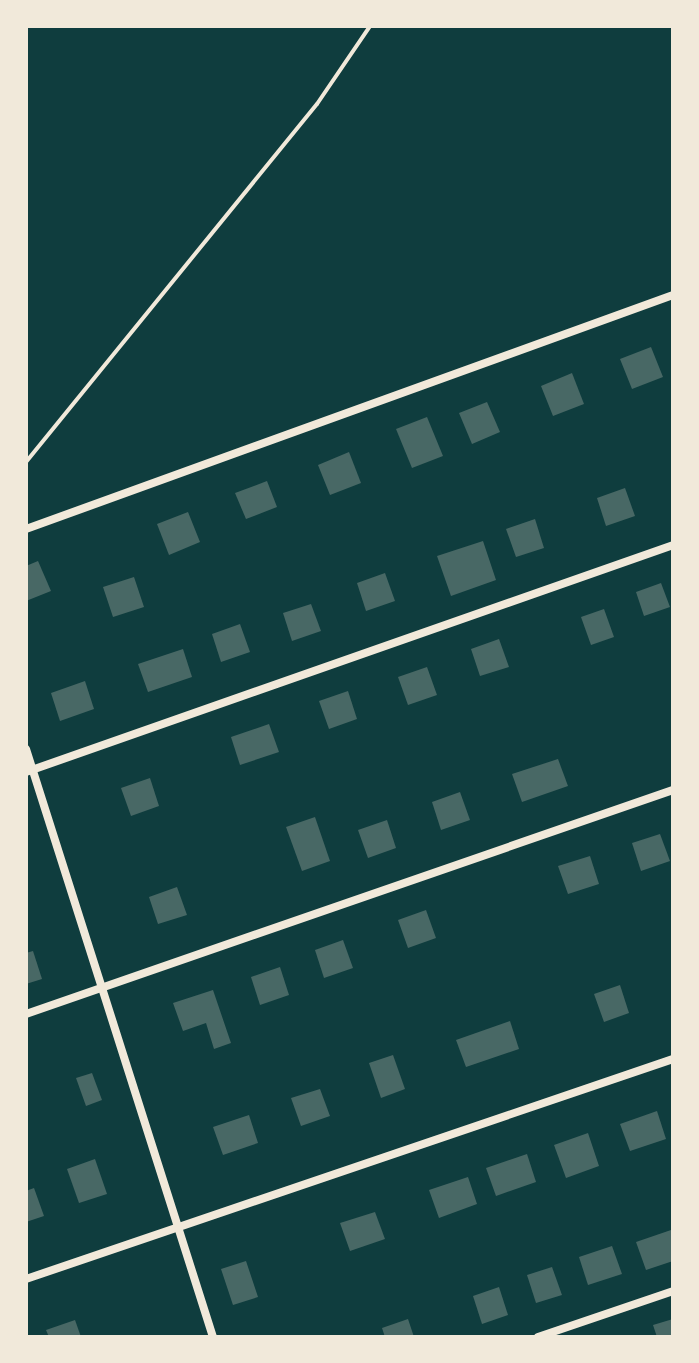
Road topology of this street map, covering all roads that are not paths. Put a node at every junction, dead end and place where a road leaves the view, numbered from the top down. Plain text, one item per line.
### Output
1 (673, 295) edge
2 (26, 529) edge
3 (673, 545) edge
4 (26, 749) edge
5 (30, 770) edge
6 (673, 790) edge
7 (105, 987) junction
8 (26, 1014) edge
9 (673, 1059) edge
10 (179, 1227) junction
11 (26, 1279) edge
12 (673, 1291) edge
13 (213, 1337) edge
14 (538, 1337) edge

1 - 2 street
3 - 5 street
4 - 5 street
5 - 7 street
6 - 7 street
7 - 8 street
7 - 10 street
9 - 10 street
10 - 11 street
10 - 13 street
12 - 14 street

